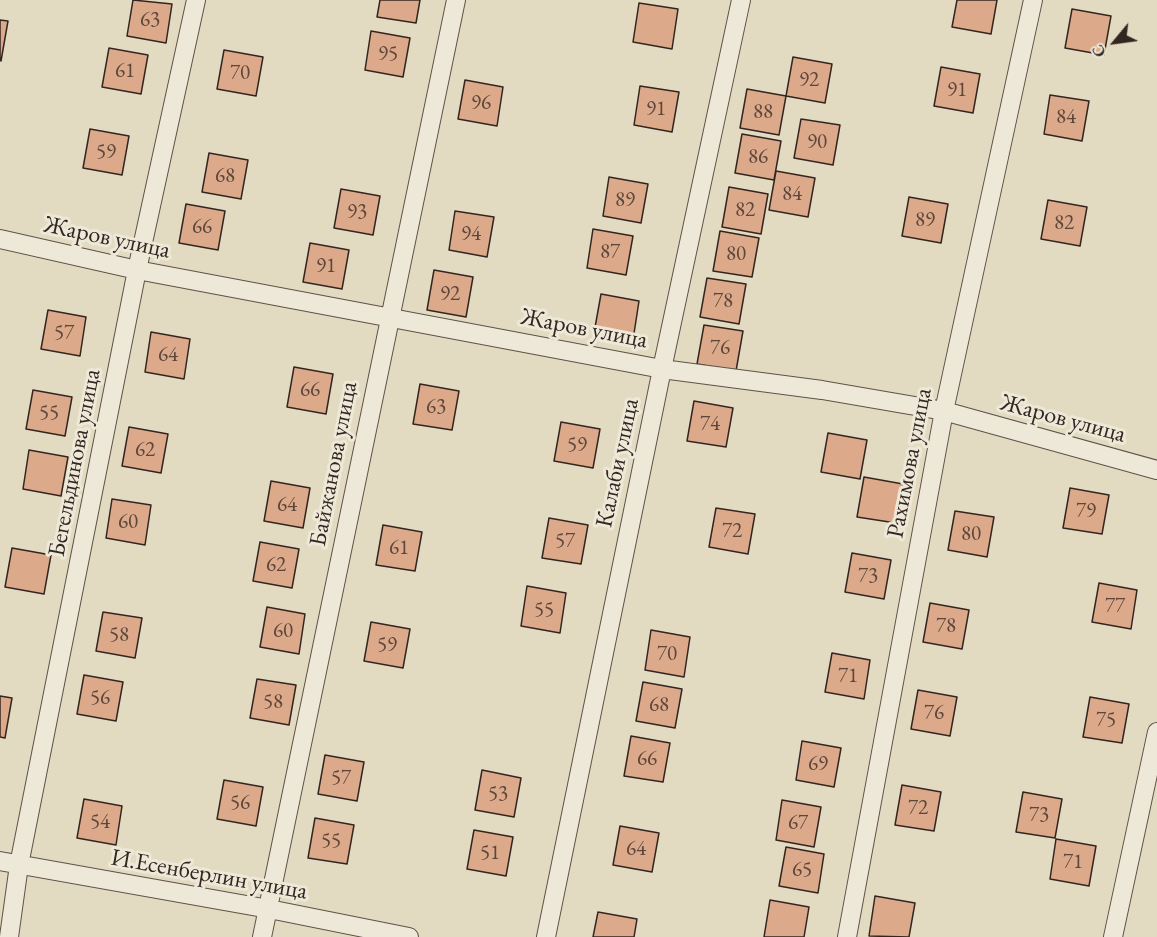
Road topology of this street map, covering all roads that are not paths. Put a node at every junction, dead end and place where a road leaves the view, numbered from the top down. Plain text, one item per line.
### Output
1 (196, 0) edge
2 (456, 0) edge
3 (741, 0) edge
4 (1033, 0) edge
5 (0, 239) edge
6 (138, 270) junction
7 (388, 317) junction
8 (662, 369) junction
9 (944, 411) junction
10 (1157, 470) edge
11 (1157, 732) edge
12 (0, 861) edge
13 (19, 865) junction
14 (269, 909) junction
15 (9, 937) edge
16 (262, 937) edge
17 (409, 937) edge
18 (546, 937) edge
19 (847, 937) edge
20 (1113, 937) edge

1 - 6 street, Бегельдинова улица
2 - 7 street, Байжанова улица
3 - 8 street, Калаби улица
4 - 9 street, Рахимова улица
5 - 6 street, Жаров улица
6 - 7 street, Жаров улица
6 - 13 street, Бегельдинова улица
7 - 8 street, Жаров улица
7 - 14 street, Байжанова улица
8 - 9 street, Жаров улица
8 - 18 street, Калаби улица
9 - 10 street, Жаров улица
9 - 19 street, Рахимова улица
11 - 20 street
12 - 13 street, И.Есенберлин улица
13 - 14 street, И.Есенберлин улица
13 - 15 street, Бегельдинова улица
14 - 16 street, Байжанова улица
14 - 17 street, И.Есенберлин улица

